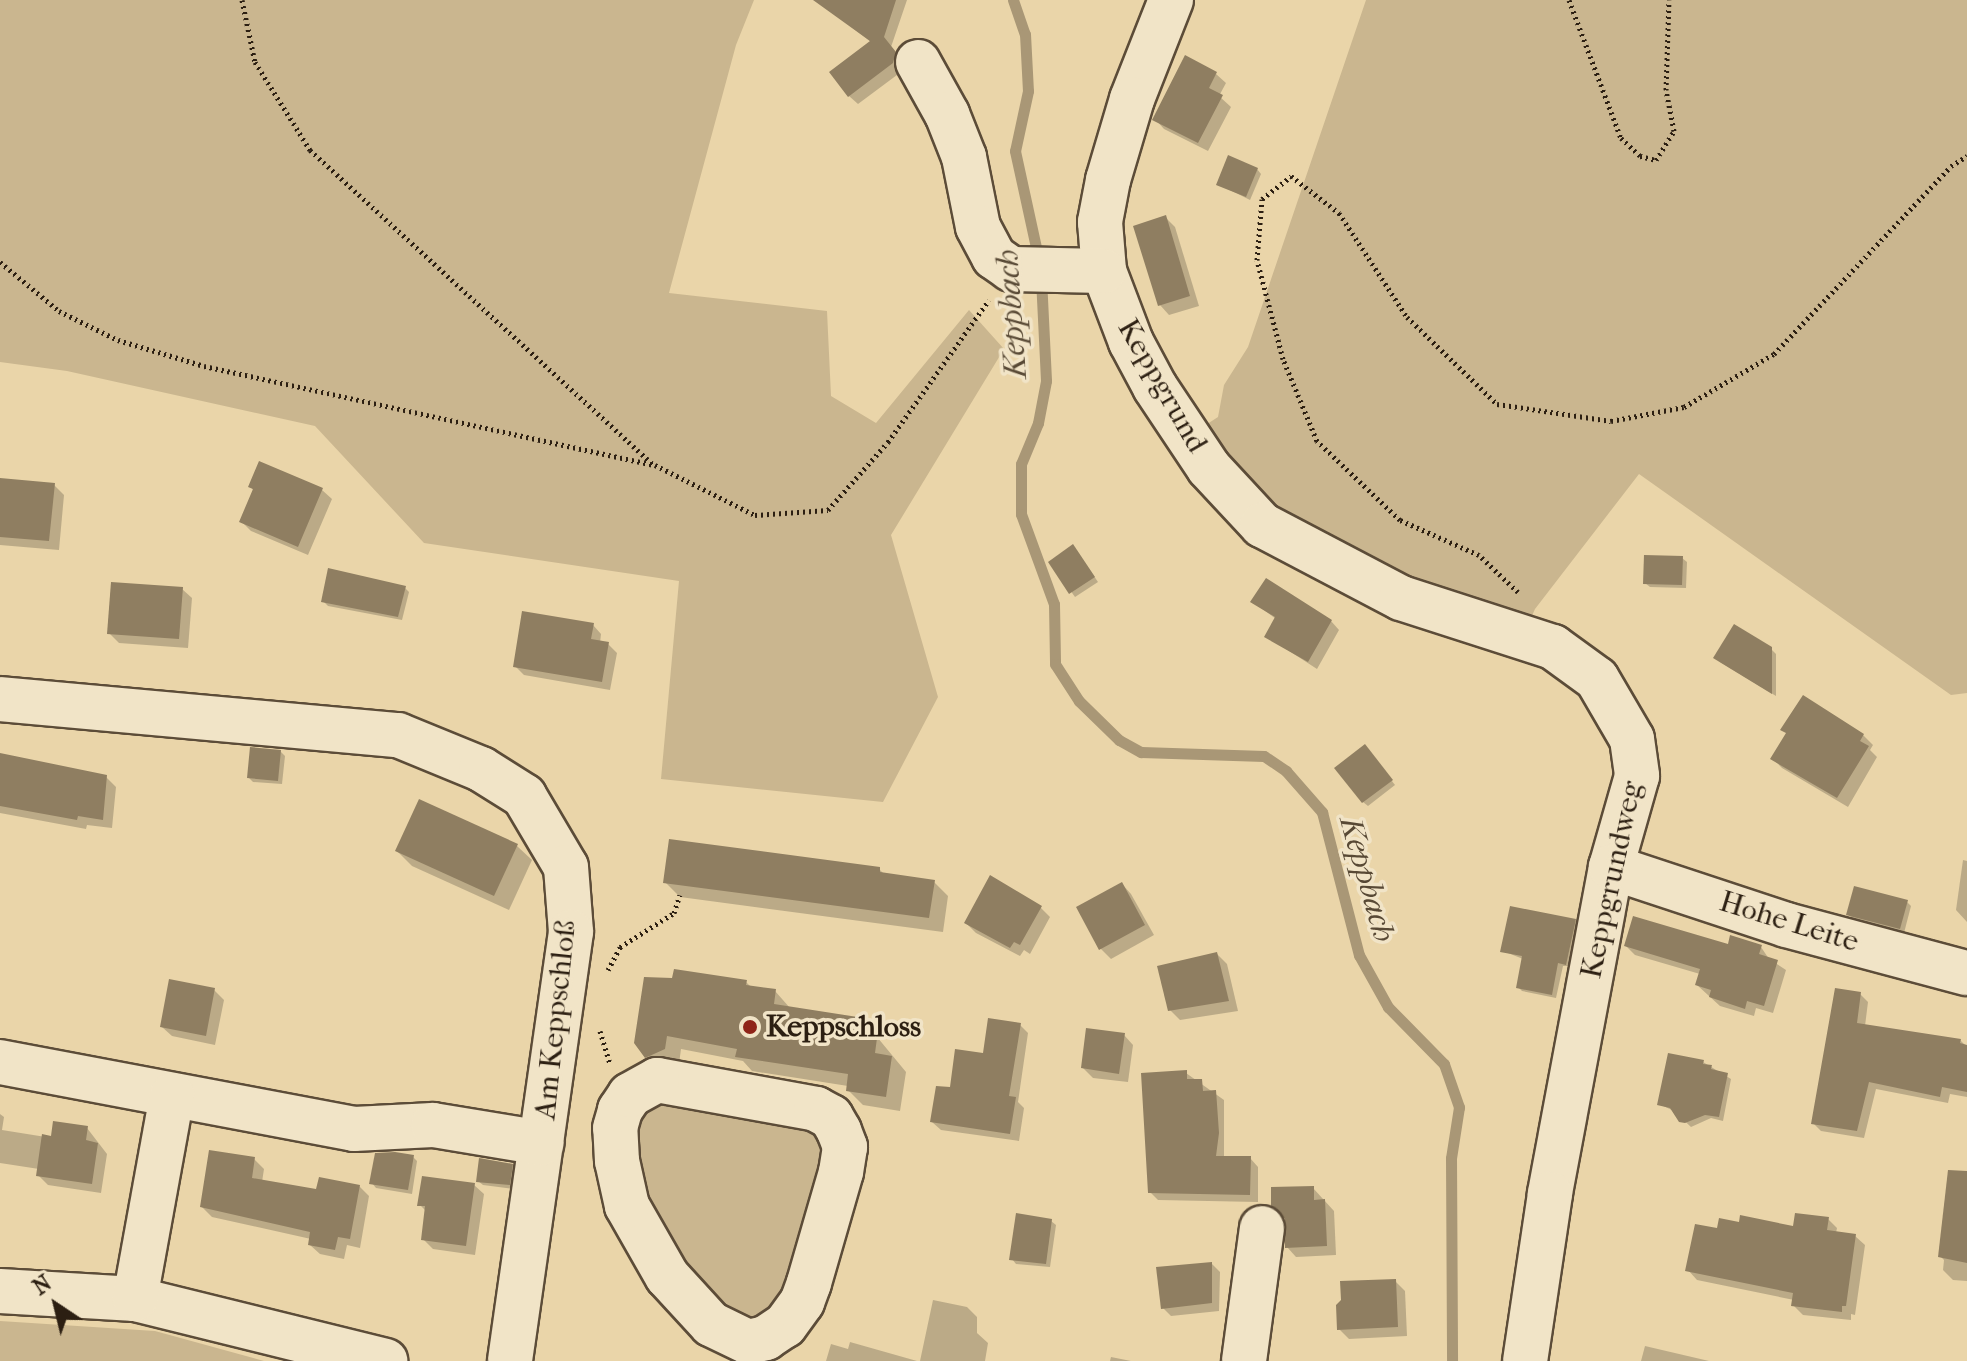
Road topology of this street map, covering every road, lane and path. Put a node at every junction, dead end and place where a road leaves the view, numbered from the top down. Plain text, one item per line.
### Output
1 (242, 0) edge
2 (1171, 0) edge
3 (1569, 0) edge
4 (1669, 0) edge
5 (918, 62) dead end
6 (1967, 156) edge
7 (0, 262) edge
8 (1020, 269) junction
9 (1090, 270) junction
10 (655, 465) junction
11 (1262, 525) joint
12 (1520, 594) dead end
13 (0, 699) edge
14 (1611, 867) junction
15 (680, 895) dead end
16 (1967, 973) edge
17 (606, 983) dead end
18 (599, 1020) dead end
19 (0, 1062) edge
20 (172, 1095) junction
21 (630, 1095) junction
22 (542, 1143) junction
23 (1262, 1228) dead end
24 (0, 1291) edge
25 (135, 1299) junction
26 (723, 1348) edge
27 (385, 1361) edge
28 (510, 1361) edge
29 (1244, 1361) edge
30 (1525, 1361) edge

1 - 10 path
2 - 9 street, Keppgrund
3 - 4 path
5 - 8 street
6 - 12 path
7 - 10 path
8 - 9 street
8 - 10 path
9 - 11 street, Keppgrund
11 - 14 street, Keppgrundweg
13 - 22 street, Am Keppschloß
14 - 16 street, Hohe Leite
14 - 30 street, Keppgrundweg
15 - 17 path
18 - 21 path
19 - 20 street
20 - 22 street
20 - 25 street
21 - 26 street
21 - 26 street
22 - 28 street, Am Keppschloß
23 - 29 street
24 - 25 street
25 - 27 street

